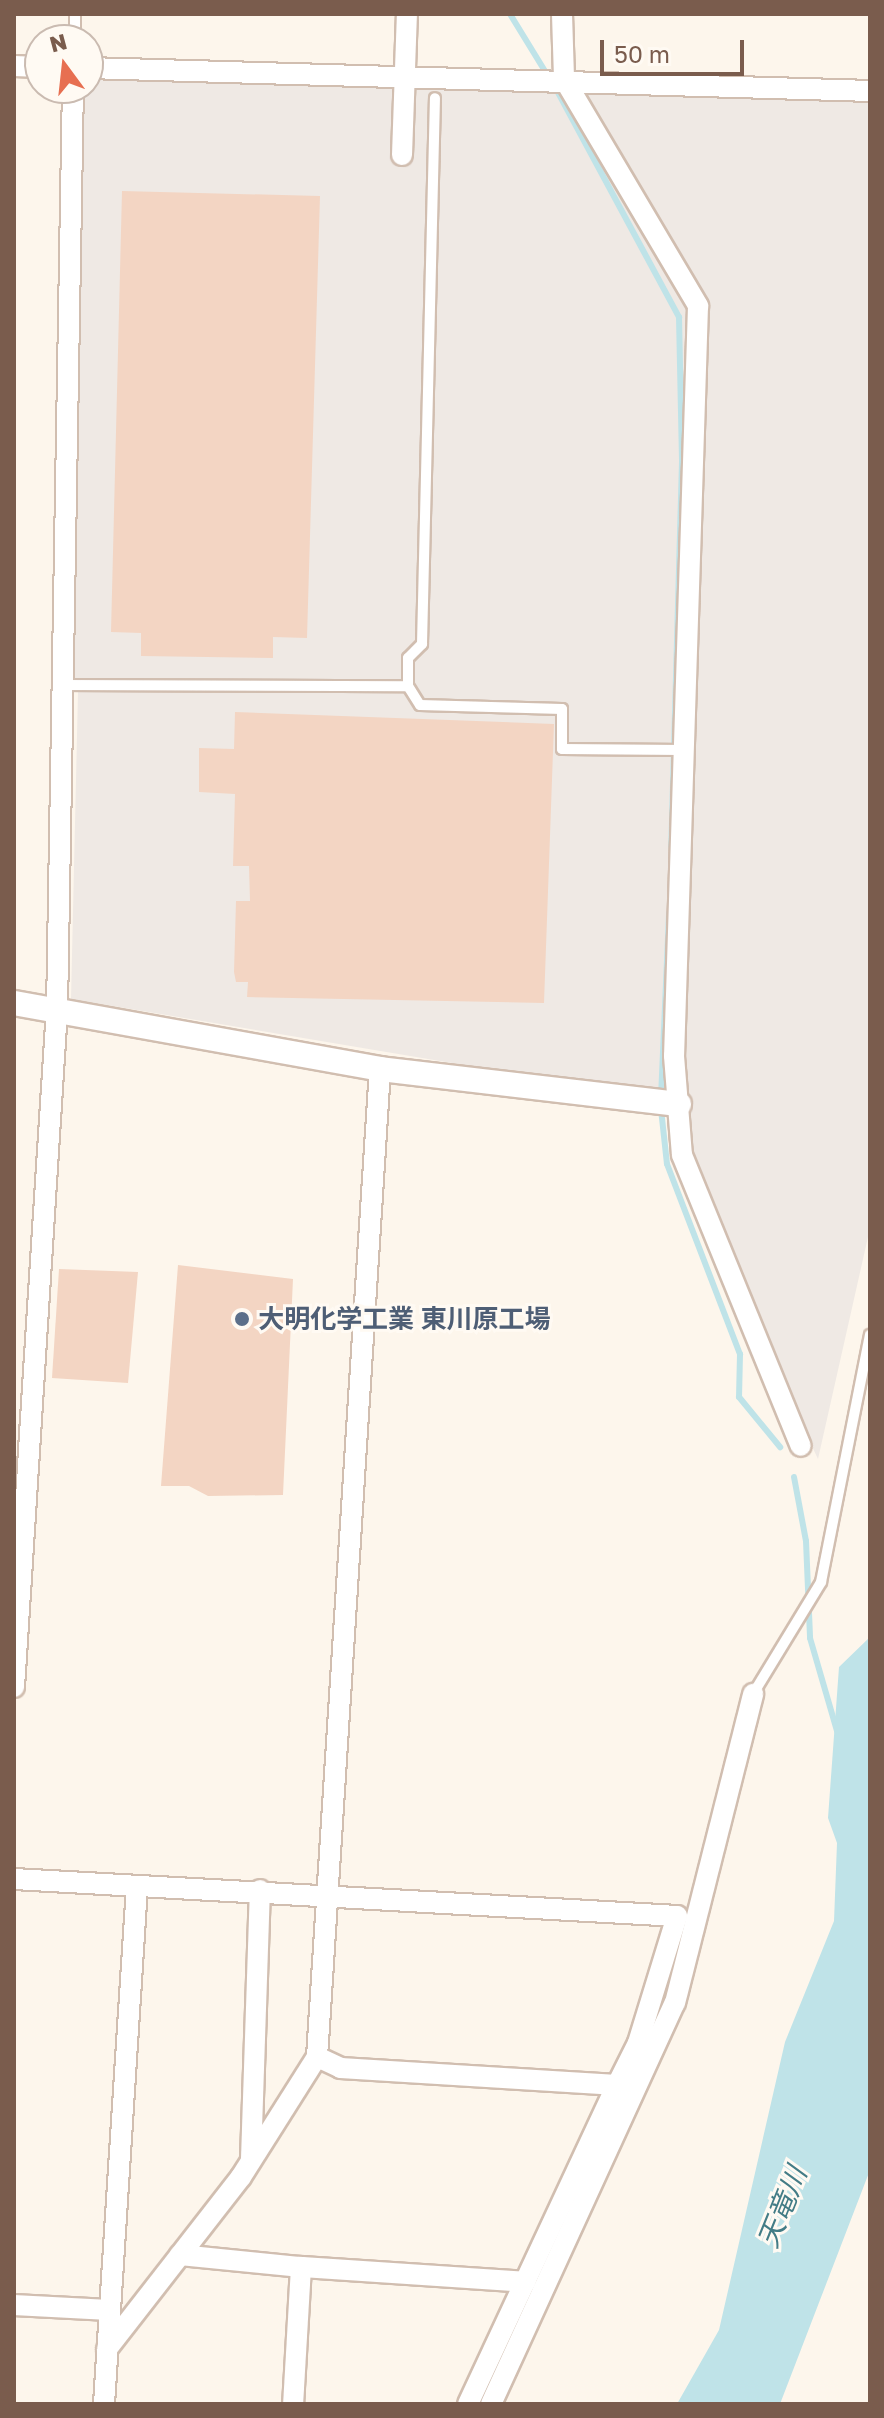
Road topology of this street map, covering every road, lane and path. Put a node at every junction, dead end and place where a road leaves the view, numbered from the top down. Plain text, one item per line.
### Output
1 (407, 14) edge
2 (562, 14) edge
3 (104, 68) edge
4 (405, 76) junction
5 (563, 79) junction
6 (870, 91) edge
7 (435, 98) dead end
8 (73, 104) edge
9 (402, 155) dead end
10 (60, 685) junction
11 (408, 686) junction
12 (681, 750) junction
13 (14, 1003) edge
14 (57, 1010) junction
15 (380, 1069) junction
16 (676, 1104) junction
17 (870, 1335) edge
18 (801, 1446) dead end
19 (14, 1687) edge
20 (753, 1694) joint
21 (14, 1879) edge
22 (137, 1886) junction
23 (260, 1890) junction
24 (329, 1893) junction
25 (317, 2057) junction
26 (617, 2085) junction
27 (251, 2159) junction
28 (180, 2255) junction
29 (301, 2267) junction
30 (526, 2282) junction
31 (14, 2305) edge
32 (109, 2310) junction
33 (107, 2349) junction
34 (104, 2404) edge
35 (293, 2404) edge
36 (468, 2404) edge
37 (491, 2404) edge

1 - 4 street
2 - 5 street
3 - 4 street
4 - 5 street
4 - 9 street
5 - 6 street
5 - 12 street
7 - 11 lane
8 - 10 street
10 - 11 lane
10 - 14 street
11 - 12 lane
12 - 16 street
13 - 14 street
14 - 15 street
14 - 19 street
15 - 16 street
15 - 24 street
16 - 18 street
17 - 20 lane
20 - 37 street
21 - 22 street
22 - 23 street
22 - 32 street
23 - 24 street
23 - 27 street
24 - 25 street
24 - 26 street
25 - 26 street
25 - 27 street
26 - 30 street
27 - 28 street
28 - 29 street
28 - 33 street
29 - 30 street
29 - 35 street
30 - 36 street
31 - 32 street
32 - 33 street
33 - 34 street

